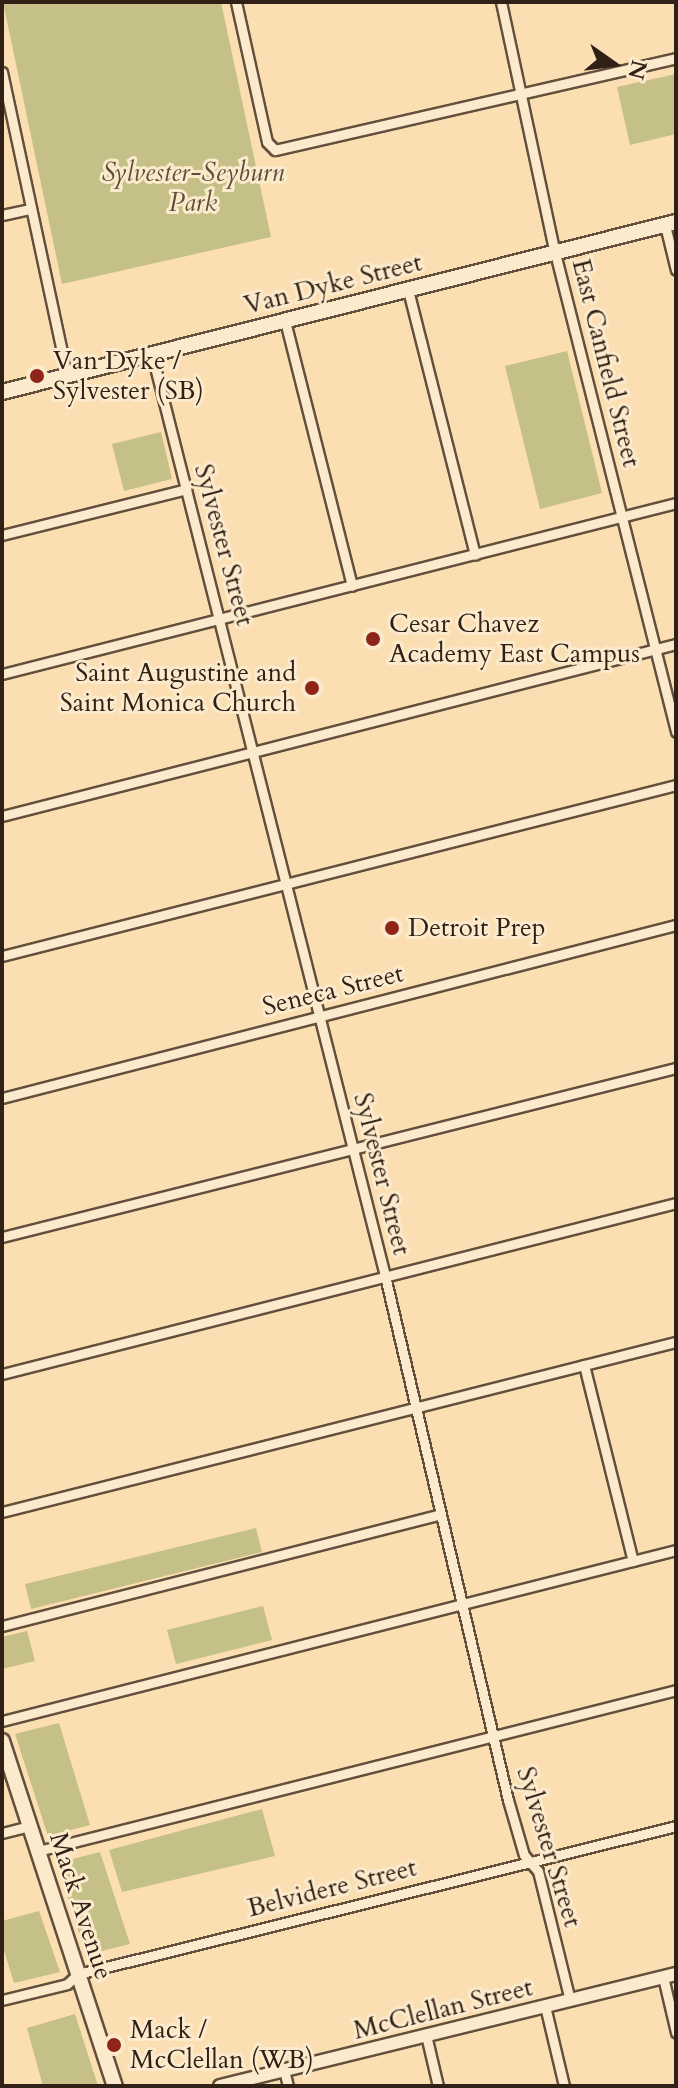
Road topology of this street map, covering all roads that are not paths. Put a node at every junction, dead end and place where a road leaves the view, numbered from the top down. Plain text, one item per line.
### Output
1 (236, 2) edge
2 (501, 2) edge
3 (676, 58) edge
4 (2, 72) edge
5 (521, 94) junction
6 (30, 209) junction
7 (2, 215) edge
8 (670, 224) edge
9 (555, 253) junction
10 (676, 270) edge
11 (408, 290) junction
12 (285, 321) junction
13 (152, 355) junction
14 (67, 376) junction
15 (2, 392) edge
16 (186, 489) junction
17 (676, 503) edge
18 (621, 517) junction
19 (2, 535) edge
20 (475, 555) junction
21 (352, 586) junction
22 (220, 619) junction
23 (676, 644) edge
24 (655, 649) junction
25 (2, 674) edge
26 (676, 732) edge
27 (254, 752) junction
28 (676, 785) edge
29 (2, 816) edge
30 (286, 884) junction
31 (676, 925) edge
32 (2, 956) edge
33 (320, 1016) junction
34 (676, 1068) edge
35 (2, 1098) edge
36 (354, 1148) junction
37 (676, 1203) edge
38 (2, 1237) edge
39 (385, 1276) junction
40 (676, 1342) edge
41 (584, 1365) junction
42 (2, 1374) edge
43 (416, 1407) junction
44 (2, 1512) edge
45 (441, 1514) junction
46 (676, 1550) edge
47 (633, 1561) junction
48 (462, 1604) junction
49 (2, 1626) edge
50 (676, 1690) edge
51 (2, 1721) edge
52 (493, 1736) junction
53 (2, 1741) edge
54 (30, 1826) junction
55 (676, 1826) edge
56 (2, 1833) edge
57 (38, 1851) junction
58 (531, 1862) junction
59 (78, 1974) junction
60 (670, 1976) edge
61 (2, 2000) edge
62 (570, 2000) junction
63 (545, 2006) junction
64 (676, 2032) edge
65 (426, 2035) junction
66 (284, 2070) junction
67 (115, 2086) edge
68 (220, 2086) edge
69 (288, 2086) edge
70 (438, 2086) edge
71 (564, 2086) edge

1 - 5 street
2 - 5 street, East Canfield Street
3 - 5 street
4 - 6 street
5 - 9 street, East Canfield Street
6 - 7 street
6 - 14 street
8 - 9 main road, Van Dyke Street
8 - 10 street
9 - 11 main road, Van Dyke Street
9 - 18 street, East Canfield Street
11 - 12 main road, Van Dyke Street
11 - 20 street
12 - 13 main road, Van Dyke Street
12 - 21 street
13 - 14 main road, Van Dyke Street
13 - 16 street, Sylvester Street
14 - 15 main road, Van Dyke Street
16 - 19 street
16 - 22 street, Sylvester Street
17 - 18 street
18 - 20 street
18 - 24 street, East Canfield Street
20 - 21 street
21 - 22 street
22 - 25 street
22 - 27 street, Sylvester Street
23 - 24 street
24 - 26 street, East Canfield Street
24 - 27 street
27 - 29 street
27 - 30 street, Sylvester Street
28 - 30 street
30 - 32 street
30 - 33 street, Sylvester Street
31 - 33 street, Seneca Street
33 - 35 street, Seneca Street
33 - 36 street, Sylvester Street
34 - 36 street
36 - 38 street
36 - 39 street, Sylvester Street
37 - 39 street
39 - 42 street
39 - 43 street, Sylvester Street
40 - 41 street
41 - 43 street
41 - 47 street
43 - 44 street
43 - 45 street, Sylvester Street
45 - 48 street, Sylvester Street
45 - 49 street
46 - 47 street
47 - 48 street
48 - 51 street
48 - 52 street, Sylvester Street
50 - 52 street
52 - 57 street
52 - 58 street, Sylvester Street
53 - 54 main road, Mack Avenue
54 - 56 street
54 - 57 main road, Mack Avenue
55 - 58 street, Belvidere Street
57 - 59 main road, Mack Avenue
58 - 59 street, Belvidere Street
58 - 62 street, Sylvester Street
59 - 61 street, Belvidere Street
59 - 67 main road, Mack Avenue
60 - 62 street, McClellan Street
60 - 64 street
62 - 63 street, McClellan Street
63 - 65 street, McClellan Street
63 - 71 street
65 - 66 street, McClellan Street
65 - 70 street
66 - 68 street, McClellan Street
66 - 69 street

